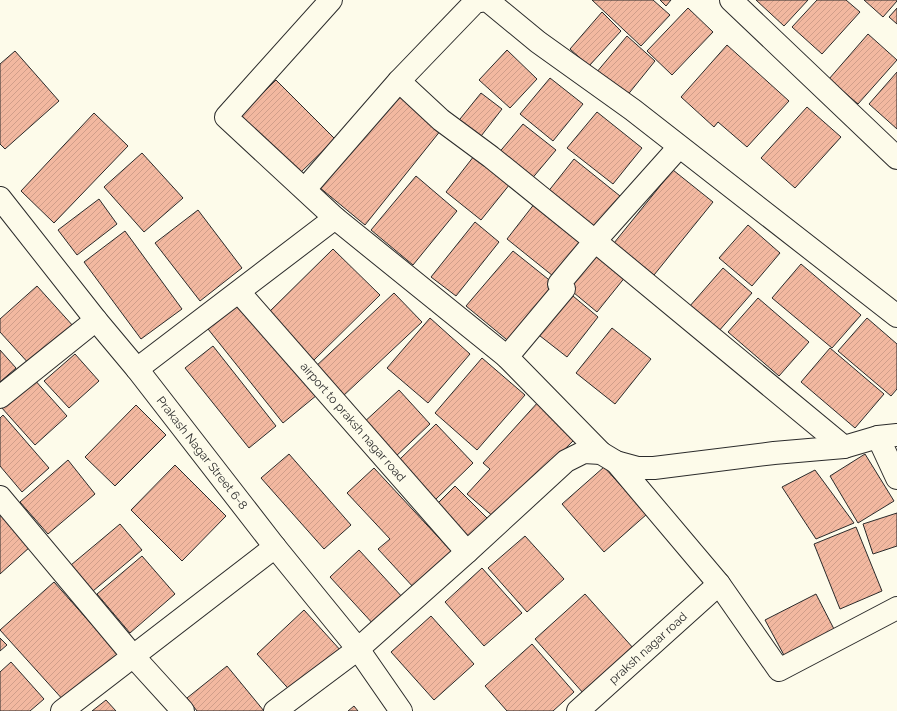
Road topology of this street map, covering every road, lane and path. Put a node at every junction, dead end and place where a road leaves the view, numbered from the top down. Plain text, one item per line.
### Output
1 (331, 0) edge
2 (731, 0) edge
3 (399, 81) junction
4 (679, 147) junction
5 (897, 158) edge
6 (305, 189) junction
7 (0, 198) edge
8 (335, 218) junction
9 (595, 241) junction
10 (239, 292) junction
11 (897, 316) edge
12 (96, 320) junction
13 (507, 357) junction
14 (137, 369) junction
15 (0, 397) edge
16 (888, 436) edge
17 (844, 447) junction
18 (609, 457) junction
19 (897, 478) edge
20 (0, 497) edge
21 (274, 547) junction
22 (467, 552) junction
23 (719, 584) junction
24 (897, 608) edge
25 (358, 649) junction
26 (133, 656) junction
27 (62, 711) edge
28 (183, 711) edge
29 (275, 711) edge
30 (400, 711) edge
31 (578, 711) edge

1 - 6 street
2 - 5 street
3 - 4 street
3 - 6 street
3 - 9 street
4 - 9 street
4 - 11 street
6 - 8 street
7 - 12 street, Prakash Nagar Street 6-8
8 - 10 street
8 - 13 street
9 - 13 street
9 - 17 street
10 - 14 street
10 - 22 street, airport to praksh nagar road
12 - 14 street, Prakash Nagar Street 6-8
12 - 15 street
13 - 18 street
14 - 21 street, Prakash Nagar Street 6-8
16 - 17 street
16 - 19 street
17 - 18 street
18 - 22 street
18 - 23 street
20 - 26 street
21 - 25 street, Prakash Nagar Street 6-8
21 - 26 street
22 - 25 street
23 - 24 street
23 - 31 street, praksh nagar road
25 - 29 street
25 - 30 street, Prakash Nagar Street 6-8
26 - 27 street
26 - 28 street

